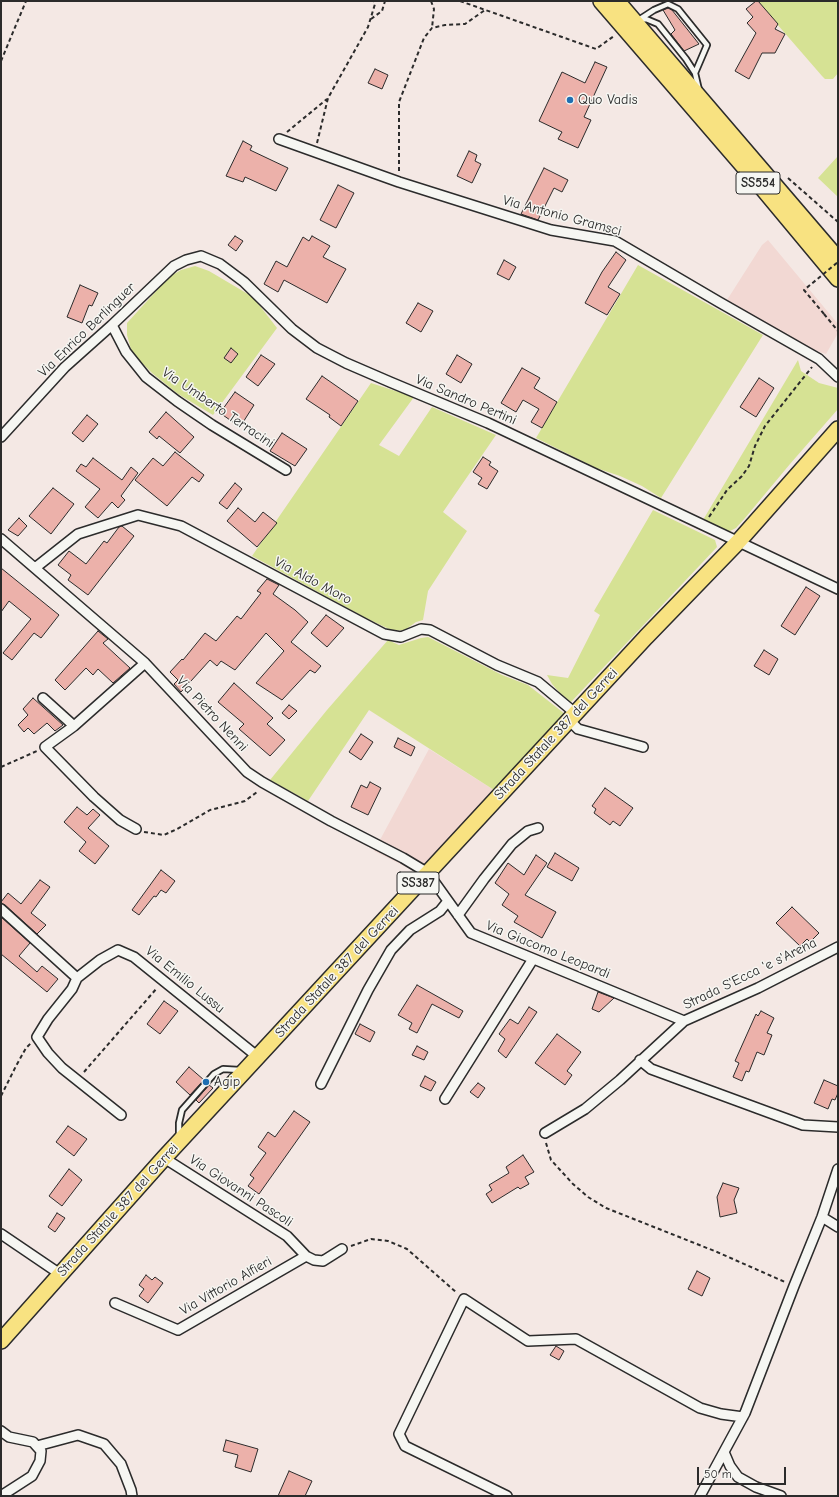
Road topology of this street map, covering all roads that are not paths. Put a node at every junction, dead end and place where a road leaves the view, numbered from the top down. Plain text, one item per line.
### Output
1 (601, 1) edge
2 (617, 1) edge
3 (631, 23) junction
4 (695, 73) junction
5 (701, 99) junction
6 (279, 139) road end
7 (201, 256) joint
8 (838, 258) edge
9 (838, 279) edge
10 (112, 325) junction
11 (838, 377) edge
12 (838, 429) edge
13 (1, 437) edge
14 (286, 470) dead end
15 (1, 539) edge
16 (738, 542) junction
17 (35, 568) junction
18 (838, 589) edge
19 (145, 663) junction
20 (43, 698) dead end
21 (572, 717) junction
22 (74, 726) junction
23 (643, 747) dead end
24 (538, 828) dead end
25 (136, 830) road end
26 (428, 872) junction
27 (448, 901) junction
28 (1, 909) edge
29 (458, 915) junction
30 (838, 947) edge
31 (533, 959) junction
32 (76, 978) junction
33 (684, 1021) junction
34 (258, 1057) junction
35 (640, 1060) junction
36 (246, 1070) junction
37 (320, 1084) dead end
38 (445, 1099) dead end
39 (121, 1115) dead end
40 (838, 1127) edge
41 (545, 1133) road end
42 (179, 1142) junction
43 (164, 1158) junction
44 (838, 1169) edge
45 (822, 1217) junction
46 (838, 1227) edge
47 (1, 1234) edge
48 (342, 1249) road end
49 (306, 1256) junction
50 (60, 1274) junction
51 (115, 1303) dead end
52 (1, 1341) edge
53 (743, 1417) junction
54 (1, 1431) edge
55 (37, 1446) junction
56 (724, 1452) junction
57 (1, 1496) edge
58 (132, 1496) edge
59 (507, 1496) edge
60 (700, 1496) edge
61 (781, 1496) edge

1 - 3 main road, SS554
2 - 3 main road, SS554
3 - 4 lane
3 - 4 lane
3 - 5 main road, SS554
3 - 9 main road, SS554
4 - 5 lane
5 - 8 main road, SS554
6 - 11 street, Via Antonio Gramsci
7 - 10 street, Via Enrico Berlinguer
7 - 16 street, Via Sandro Pertini
10 - 13 street, Via Enrico Berlinguer
10 - 14 street, Via Umberto Terracini
12 - 16 main road, Strada Statale 387 del Gerrei / SS387
15 - 17 street, Via Pietro Nenni
16 - 18 street, Via Sandro Pertini
16 - 21 main road, Strada Statale 387 del Gerrei / SS387
17 - 19 street, Via Pietro Nenni
17 - 21 street, Via Aldo Moro
19 - 22 street
19 - 26 street, Via Pietro Nenni
20 - 22 street
21 - 23 street, Via Aldo Moro
21 - 26 main road, Strada Statale 387 del Gerrei / SS387
22 - 25 street
24 - 29 street
26 - 27 street, Via Giacomo Leopardi
26 - 34 main road, Strada Statale 387 del Gerrei / SS387
27 - 29 street, Via Giacomo Leopardi
27 - 37 street
28 - 32 street
29 - 31 street, Via Giacomo Leopardi
30 - 33 street, Strada S'Ecca 'e s'Arena
31 - 33 street, Via Giacomo Leopardi
31 - 38 street
32 - 34 street, Via Emilio Lussu
32 - 39 street
33 - 35 street, Strada S'Ecca 'e s'Arena
34 - 36 main road, Strada Statale 387 del Gerrei / SS387
35 - 40 street
35 - 41 street, Strada S'Ecca 'e s'Arena
36 - 42 main road, Strada Statale 387 del Gerrei / SS387
36 - 42 lane
42 - 43 main road, Strada Statale 387 del Gerrei / SS387
43 - 49 street, Via Giovanni Pascoli
43 - 50 main road, Strada Statale 387 del Gerrei / SS387
44 - 45 street
45 - 46 street
45 - 53 street
47 - 50 street
48 - 49 street
49 - 51 street, Via Vittorio Alfieri
50 - 52 main road, Strada Statale 387 del Gerrei / SS387
53 - 56 street
53 - 59 street
54 - 55 street
55 - 57 street
55 - 58 street
56 - 60 street
56 - 61 street

